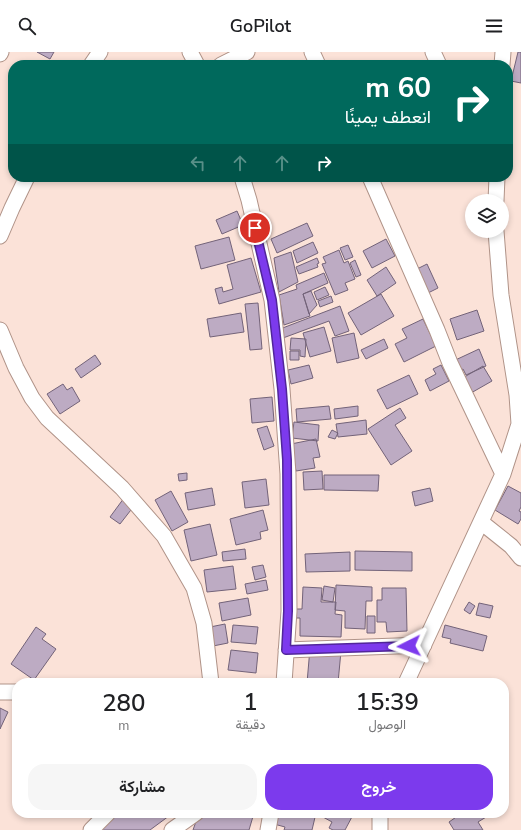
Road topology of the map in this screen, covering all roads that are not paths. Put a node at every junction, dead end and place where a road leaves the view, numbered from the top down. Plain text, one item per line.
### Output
1 (247, 52) edge
2 (231, 60) edge
3 (25, 182) edge
4 (244, 182) edge
5 (372, 182) edge
6 (497, 182) edge
7 (496, 194) edge
8 (0, 236) edge
9 (497, 238) edge
10 (0, 330) edge
11 (520, 418) edge
12 (503, 474) junction
13 (481, 522) junction
14 (521, 558) edge
15 (424, 645) junction
16 (286, 650) junction
17 (210, 678) edge
18 (284, 678) edge
19 (408, 678) edge
20 (0, 692) edge
21 (12, 692) edge
22 (103, 818) edge
23 (189, 818) edge
24 (270, 818) edge
25 (380, 818) edge
26 (91, 830) edge
27 (172, 830) edge
28 (268, 830) edge
29 (380, 830) edge

1 - 2 street
3 - 8 street
4 - 16 street
5 - 12 street
6 - 7 street
9 - 11 street
10 - 17 street
11 - 12 street
12 - 13 street
13 - 14 street
13 - 15 street
15 - 16 street
15 - 19 street
16 - 18 street
20 - 21 street
22 - 26 street
23 - 27 street
24 - 28 street
25 - 29 street

